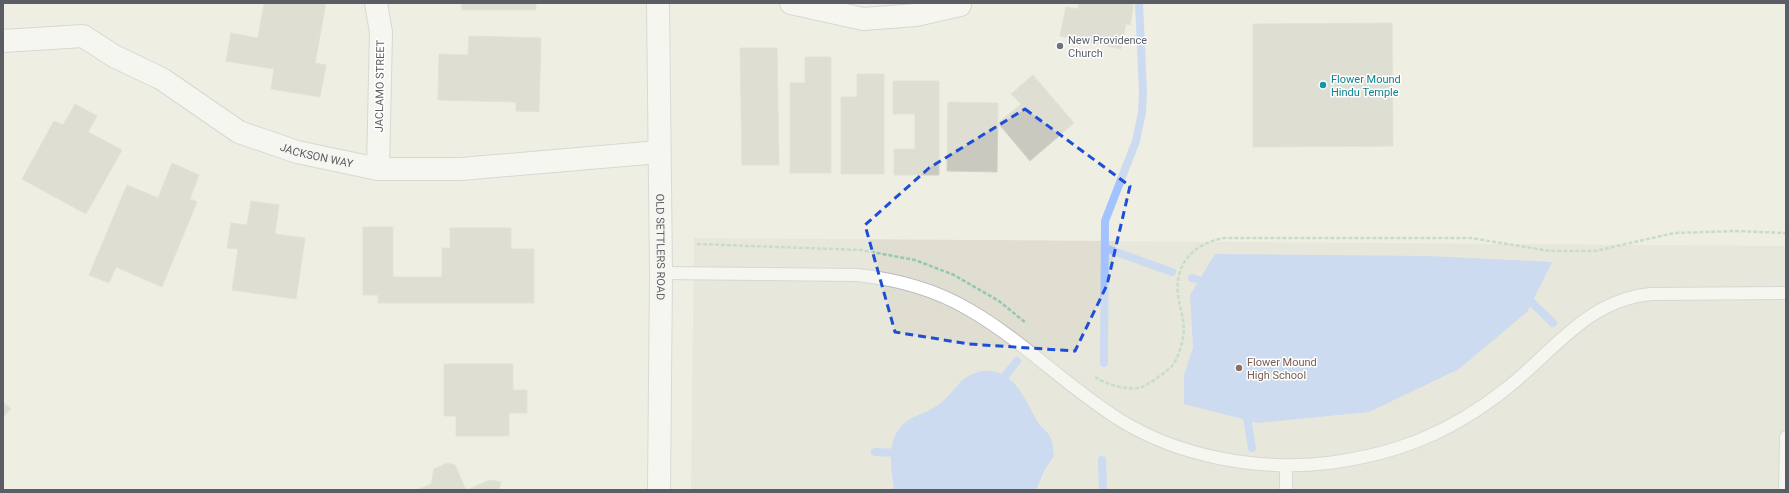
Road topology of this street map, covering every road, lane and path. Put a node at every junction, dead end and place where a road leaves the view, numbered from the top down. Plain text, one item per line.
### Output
1 (376, 3) edge
2 (658, 3) edge
3 (791, 3) edge
4 (960, 5) dead end
5 (3, 41) edge
6 (659, 152) junction
7 (378, 169) junction
8 (1786, 233) edge
9 (697, 244) dead end
10 (661, 273) junction
11 (1786, 294) edge
12 (1030, 326) dead end
13 (1090, 373) dead end
14 (1786, 437) edge
15 (1286, 465) junction
16 (659, 490) edge
17 (1286, 490) edge
18 (1785, 490) edge

1 - 7 street, JACLAMO STREET
2 - 6 street, OLD SETTLERS ROAD
3 - 4 street
5 - 7 street, JACKSON WAY
6 - 7 street, JACKSON WAY
6 - 10 street, OLD SETTLERS ROAD
8 - 13 path
9 - 12 path
10 - 15 lane
10 - 16 street, OLD SETTLERS ROAD
11 - 15 lane
14 - 18 lane
15 - 17 lane

